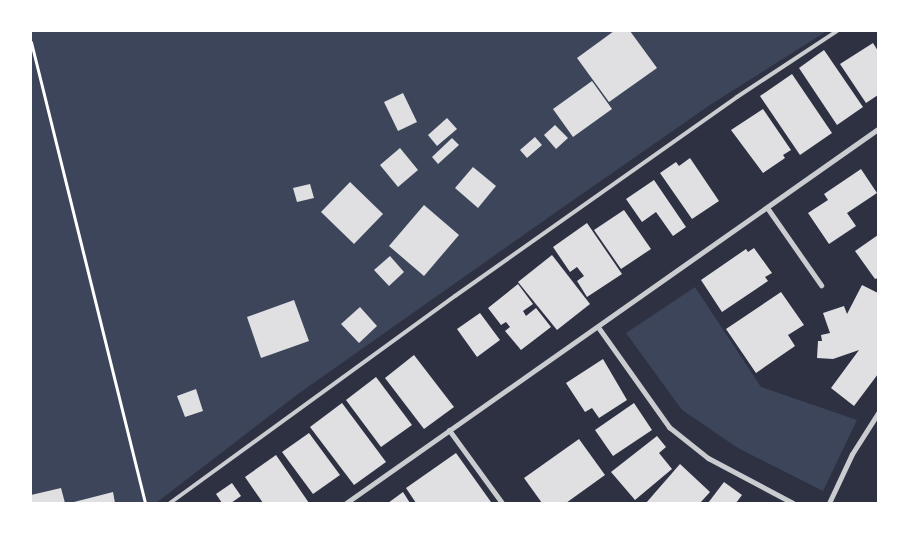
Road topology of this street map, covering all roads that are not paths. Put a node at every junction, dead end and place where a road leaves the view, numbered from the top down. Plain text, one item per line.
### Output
1 (837, 31) edge
2 (878, 129) edge
3 (768, 209) junction
4 (822, 285) dead end
5 (598, 327) junction
6 (878, 413) edge
7 (448, 430) junction
8 (170, 503) edge
9 (346, 503) edge
10 (502, 503) edge
11 (793, 503) edge
12 (829, 503) edge

1 - 8 lane
2 - 3 street
3 - 4 street
3 - 5 street
5 - 7 street
5 - 11 street
6 - 12 street
7 - 9 street
7 - 10 street

